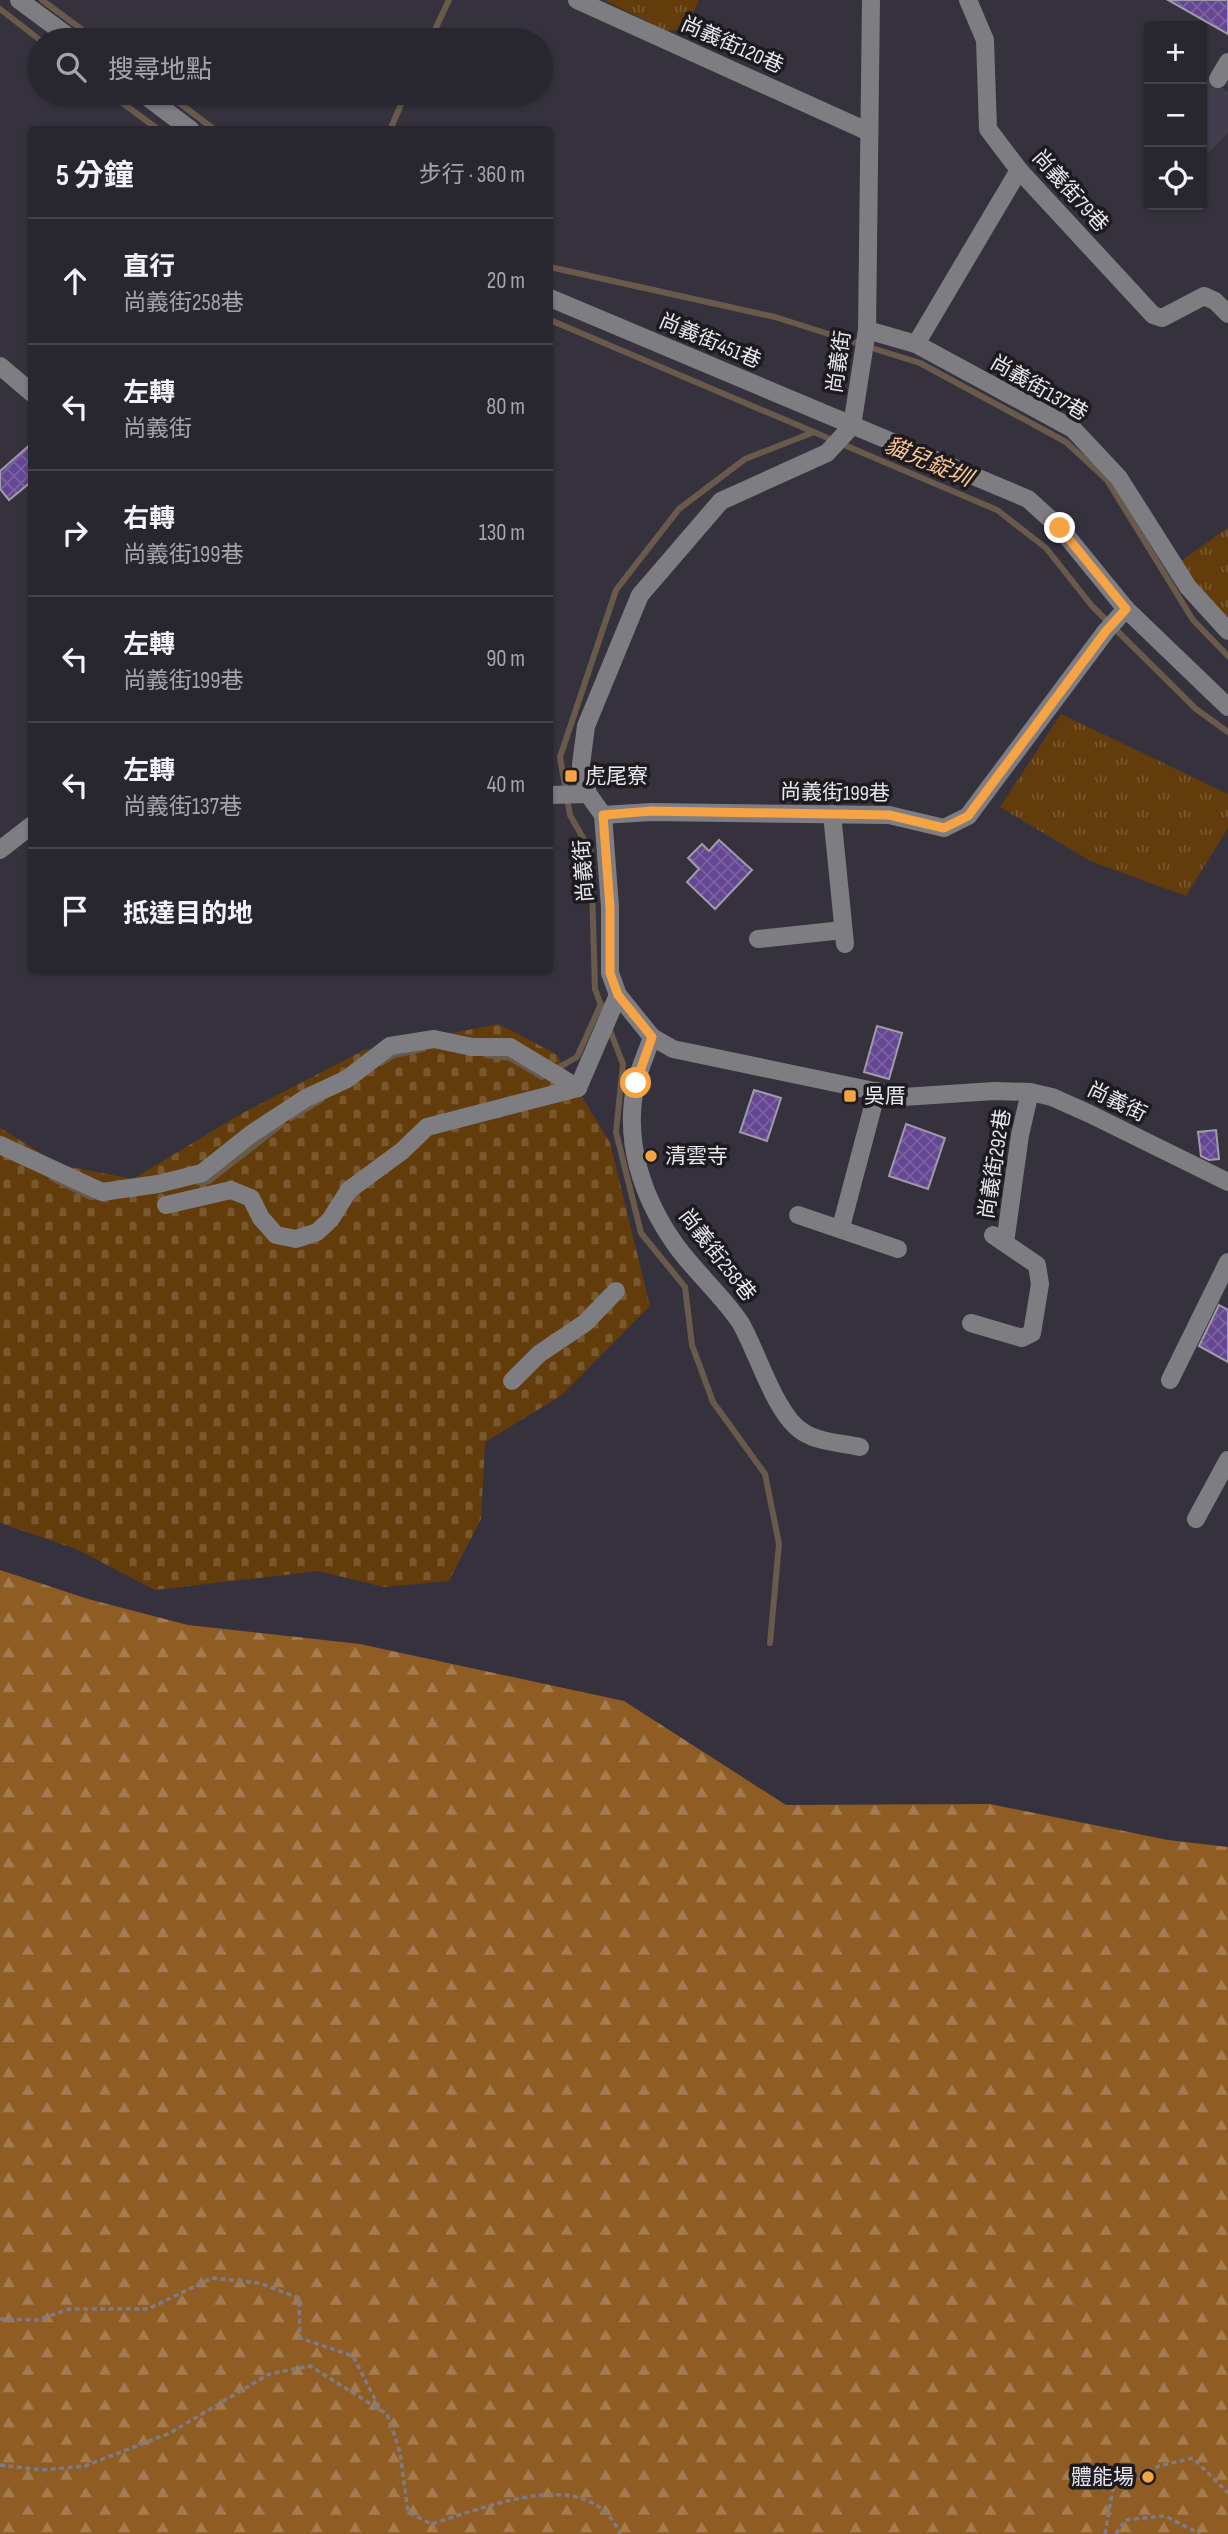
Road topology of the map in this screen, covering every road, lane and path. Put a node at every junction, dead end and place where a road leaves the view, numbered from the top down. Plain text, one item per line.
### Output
1 (19, 0) edge
2 (577, 0) edge
3 (871, 0) edge
4 (968, 0) edge
5 (57, 28) edge
6 (1228, 62) edge
7 (1218, 79) dead end
8 (158, 105) edge
9 (186, 126) edge
10 (869, 132) junction
11 (1019, 170) junction
12 (553, 299) edge
13 (1228, 314) edge
14 (867, 330) junction
15 (916, 344) junction
16 (0, 366) edge
17 (28, 390) edge
18 (852, 426) junction
19 (1126, 609) junction
20 (1228, 631) edge
21 (1228, 707) edge
22 (587, 794) junction
23 (553, 795) edge
24 (832, 814) junction
25 (603, 815) junction
26 (28, 828) edge
27 (0, 850) edge
28 (758, 939) dead end
29 (615, 1000) junction
30 (652, 1037) junction
31 (578, 1088) junction
32 (877, 1091) junction
33 (1031, 1092) junction
34 (0, 1145) edge
35 (1227, 1180) edge
36 (166, 1205) dead end
37 (798, 1216) dead end
38 (841, 1227) junction
39 (898, 1249) dead end
40 (1228, 1262) edge
41 (616, 1291) dead end
42 (971, 1323) dead end
43 (1170, 1380) dead end
44 (512, 1381) dead end
45 (860, 1447) dead end
46 (1228, 1460) edge
47 (1196, 1519) dead end
48 (0, 2319) edge
49 (382, 2412) junction
50 (0, 2465) edge
51 (1228, 2493) edge
52 (620, 2534) edge
53 (1105, 2534) edge
54 (1116, 2534) edge
55 (1200, 2534) edge

1 - 5 street
2 - 10 street, 尚義街120巷
3 - 10 street, 尚義街
4 - 11 street, 尚義街79巷
6 - 7 street
8 - 9 street
10 - 14 street, 尚義街
11 - 13 street, 尚義街79巷
11 - 15 street
12 - 18 street, 尚義街451巷
14 - 15 street, 尚義街137巷
14 - 18 street, 尚義街
15 - 20 street, 尚義街137巷
16 - 17 street
18 - 19 street
18 - 22 street, 尚義街
19 - 21 street
19 - 24 street, 尚義街199巷
22 - 23 street
22 - 25 street, 尚義街
24 - 25 street, 尚義街199巷
24 - 28 street
25 - 29 street, 尚義街
26 - 27 street
29 - 30 street, 尚義街
29 - 31 street
30 - 32 street, 尚義街
30 - 45 street, 尚義街258巷
31 - 34 street
31 - 36 street
32 - 33 street, 尚義街
32 - 38 street
33 - 35 street, 尚義街
33 - 42 street, 尚義街292巷
37 - 38 street
38 - 39 street
40 - 43 street
41 - 44 street
46 - 47 street
48 - 49 path
49 - 50 path
49 - 52 path
51 - 53 path
54 - 55 path

